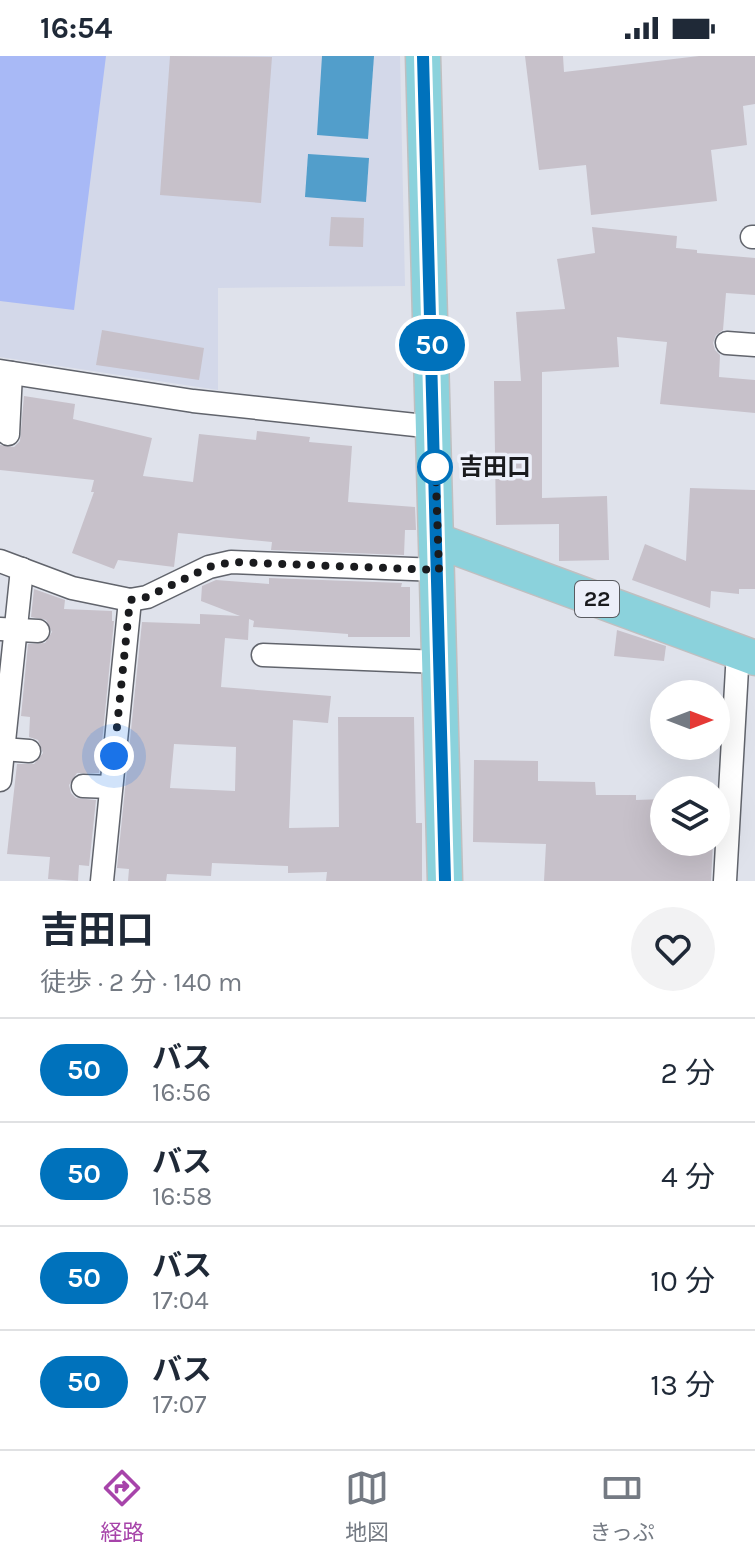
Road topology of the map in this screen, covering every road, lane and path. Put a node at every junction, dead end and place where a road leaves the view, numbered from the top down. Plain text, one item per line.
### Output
1 (423, 56) edge
2 (6, 372) edge
3 (434, 427) junction
4 (8, 434) dead end
5 (438, 556) junction
6 (0, 561) edge
7 (22, 569) junction
8 (130, 600) junction
9 (18, 630) edge
10 (263, 655) dead end
11 (746, 655) edge
12 (440, 662) junction
13 (3, 749) junction
14 (29, 751) dead end
15 (0, 780) edge
16 (83, 786) dead end
17 (111, 787) junction
18 (102, 881) edge
19 (445, 881) edge
20 (725, 881) edge

1 - 3 main road
2 - 3 street
2 - 4 street
3 - 5 main road
5 - 8 street
5 - 11 main road, 22
5 - 12 main road
6 - 7 street
7 - 8 street
7 - 9 street
8 - 17 street
9 - 13 street
10 - 12 street
11 - 20 street
12 - 19 main road
13 - 14 street
13 - 15 street
16 - 17 street
17 - 18 street

